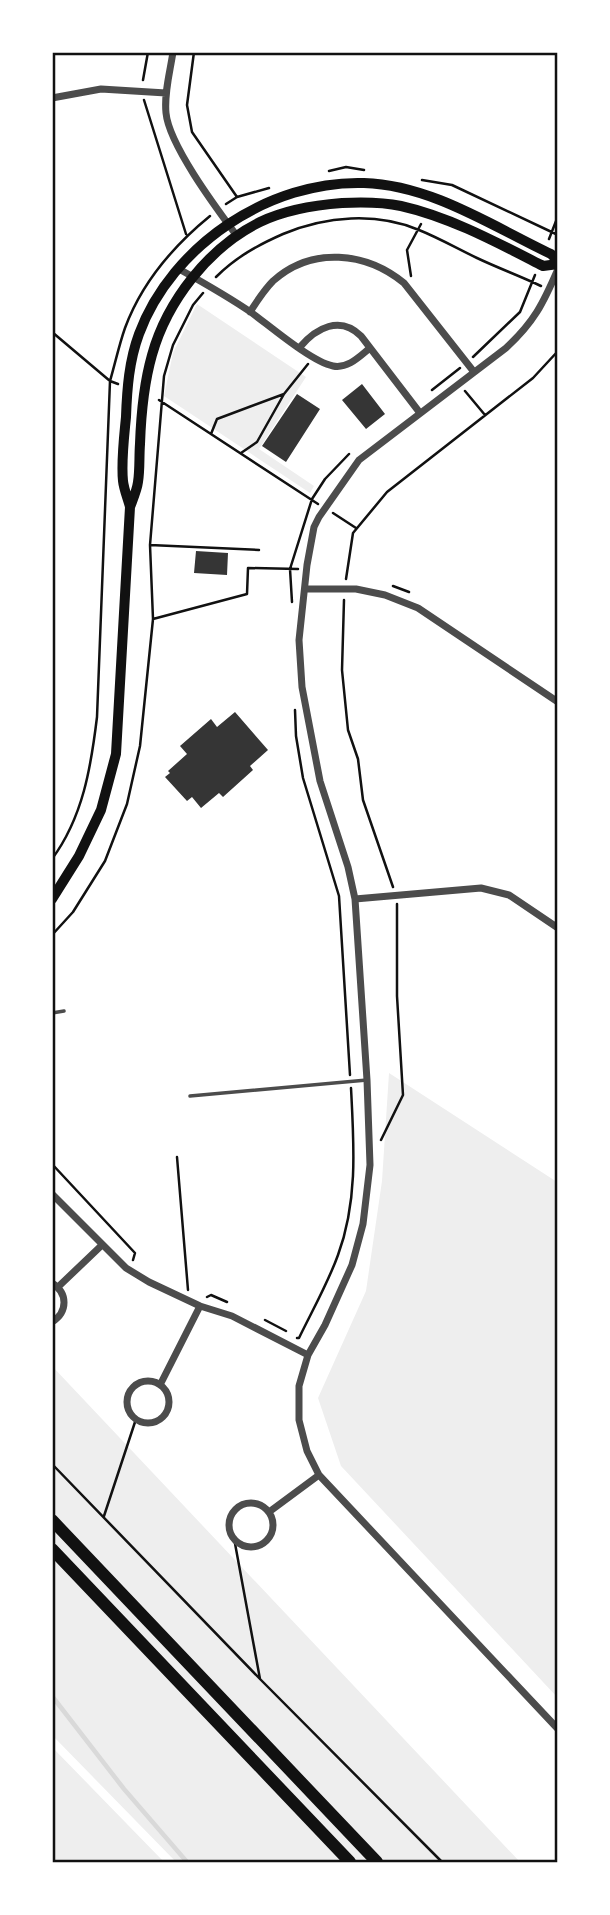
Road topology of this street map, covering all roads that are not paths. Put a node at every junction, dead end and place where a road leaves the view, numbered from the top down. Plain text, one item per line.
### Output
1 (173, 52) edge
2 (166, 93) junction
3 (52, 97) edge
4 (228, 223) junction
5 (237, 236) junction
6 (558, 265) edge
7 (179, 269) junction
8 (193, 277) junction
9 (250, 312) junction
10 (300, 347) junction
11 (370, 348) junction
12 (474, 372) junction
13 (420, 413) junction
14 (130, 507) junction
15 (305, 589) junction
16 (558, 702) edge
17 (52, 899) edge
18 (355, 900) junction
19 (558, 928) edge
20 (64, 1011) dead end
21 (52, 1013) edge
22 (367, 1080) junction
23 (190, 1096) dead end
24 (52, 1194) edge
25 (102, 1245) junction
26 (55, 1285) edge
27 (200, 1306) junction
28 (52, 1322) edge
29 (308, 1354) junction
30 (160, 1385) junction
31 (319, 1475) junction
32 (269, 1512) junction
33 (52, 1520) edge
34 (52, 1549) edge
35 (558, 1729) edge
36 (350, 1863) edge
37 (377, 1863) edge

1 - 2 street
2 - 3 street
2 - 4 street
4 - 5 street
4 - 6 main road
4 - 7 main road
5 - 6 main road
5 - 8 main road
6 - 12 street
7 - 8 street
7 - 14 main road
8 - 9 street
8 - 14 main road
9 - 10 street
9 - 12 street
10 - 11 street
10 - 11 street
11 - 13 street
12 - 13 street
13 - 15 street
14 - 17 main road
15 - 16 street
15 - 18 street
18 - 19 street
18 - 22 street
20 - 21 lane
22 - 23 lane
22 - 29 street
24 - 25 street
25 - 26 street
25 - 27 street
26 - 28 street
27 - 29 street
27 - 30 street
29 - 31 street
30 - 30 street
31 - 32 street
31 - 35 street
32 - 32 street
33 - 37 main road
34 - 36 main road

